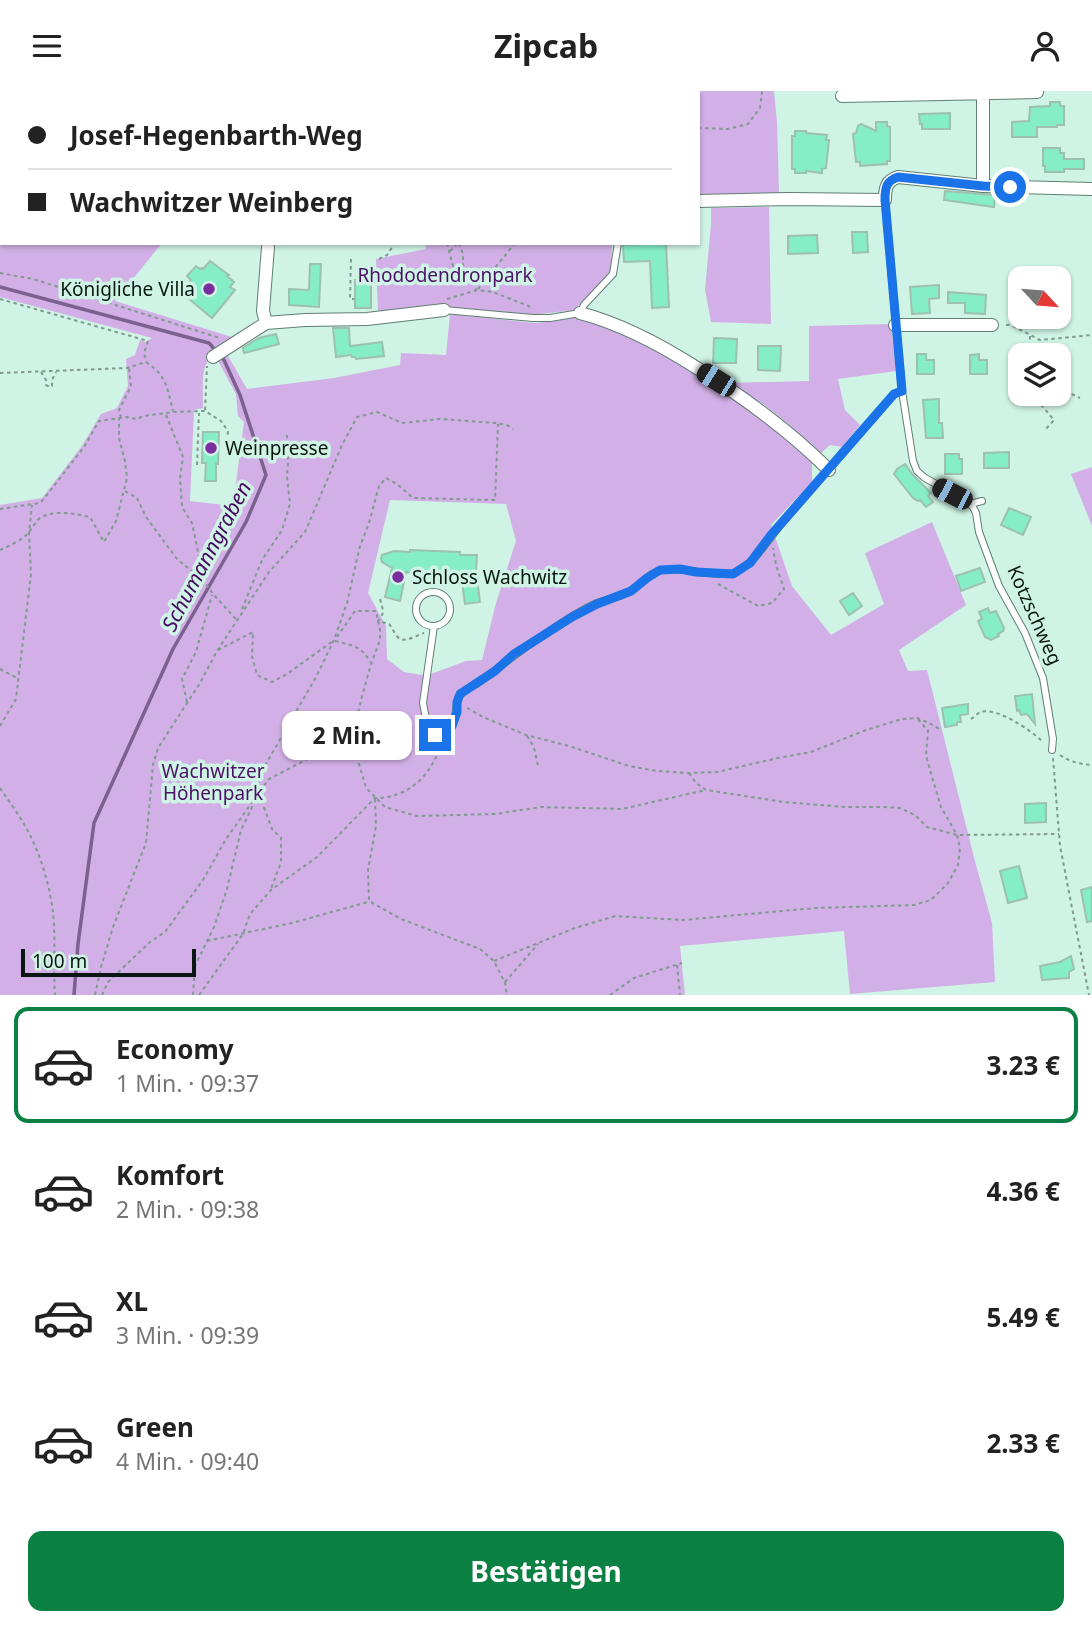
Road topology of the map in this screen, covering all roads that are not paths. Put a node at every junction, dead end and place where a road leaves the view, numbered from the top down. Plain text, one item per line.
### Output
1 (1037, 92) edge
2 (983, 94) junction
3 (842, 96) dead end
4 (983, 186) junction
5 (1092, 189) edge
6 (885, 200) junction
7 (700, 201) edge
8 (268, 245) edge
9 (618, 245) edge
10 (443, 305) joint
11 (580, 313) junction
12 (266, 323) junction
13 (895, 324) junction
14 (992, 325) road end
15 (224, 350) road end
16 (902, 391) junction
17 (829, 470) junction
18 (982, 501) dead end
19 (970, 504) junction
20 (433, 628) junction
21 (1052, 750) road end

1 - 2 street
2 - 3 street
2 - 4 street
4 - 5 street
4 - 6 street
6 - 7 street
6 - 13 lane
8 - 12 street
9 - 11 lane
10 - 11 lane
10 - 12 street
11 - 17 street
12 - 15 street
13 - 14 street
13 - 16 lane
16 - 17 lane
16 - 19 lane
17 - 20 lane
18 - 19 lane
19 - 21 lane, Kotzschweg
20 - 20 lane

